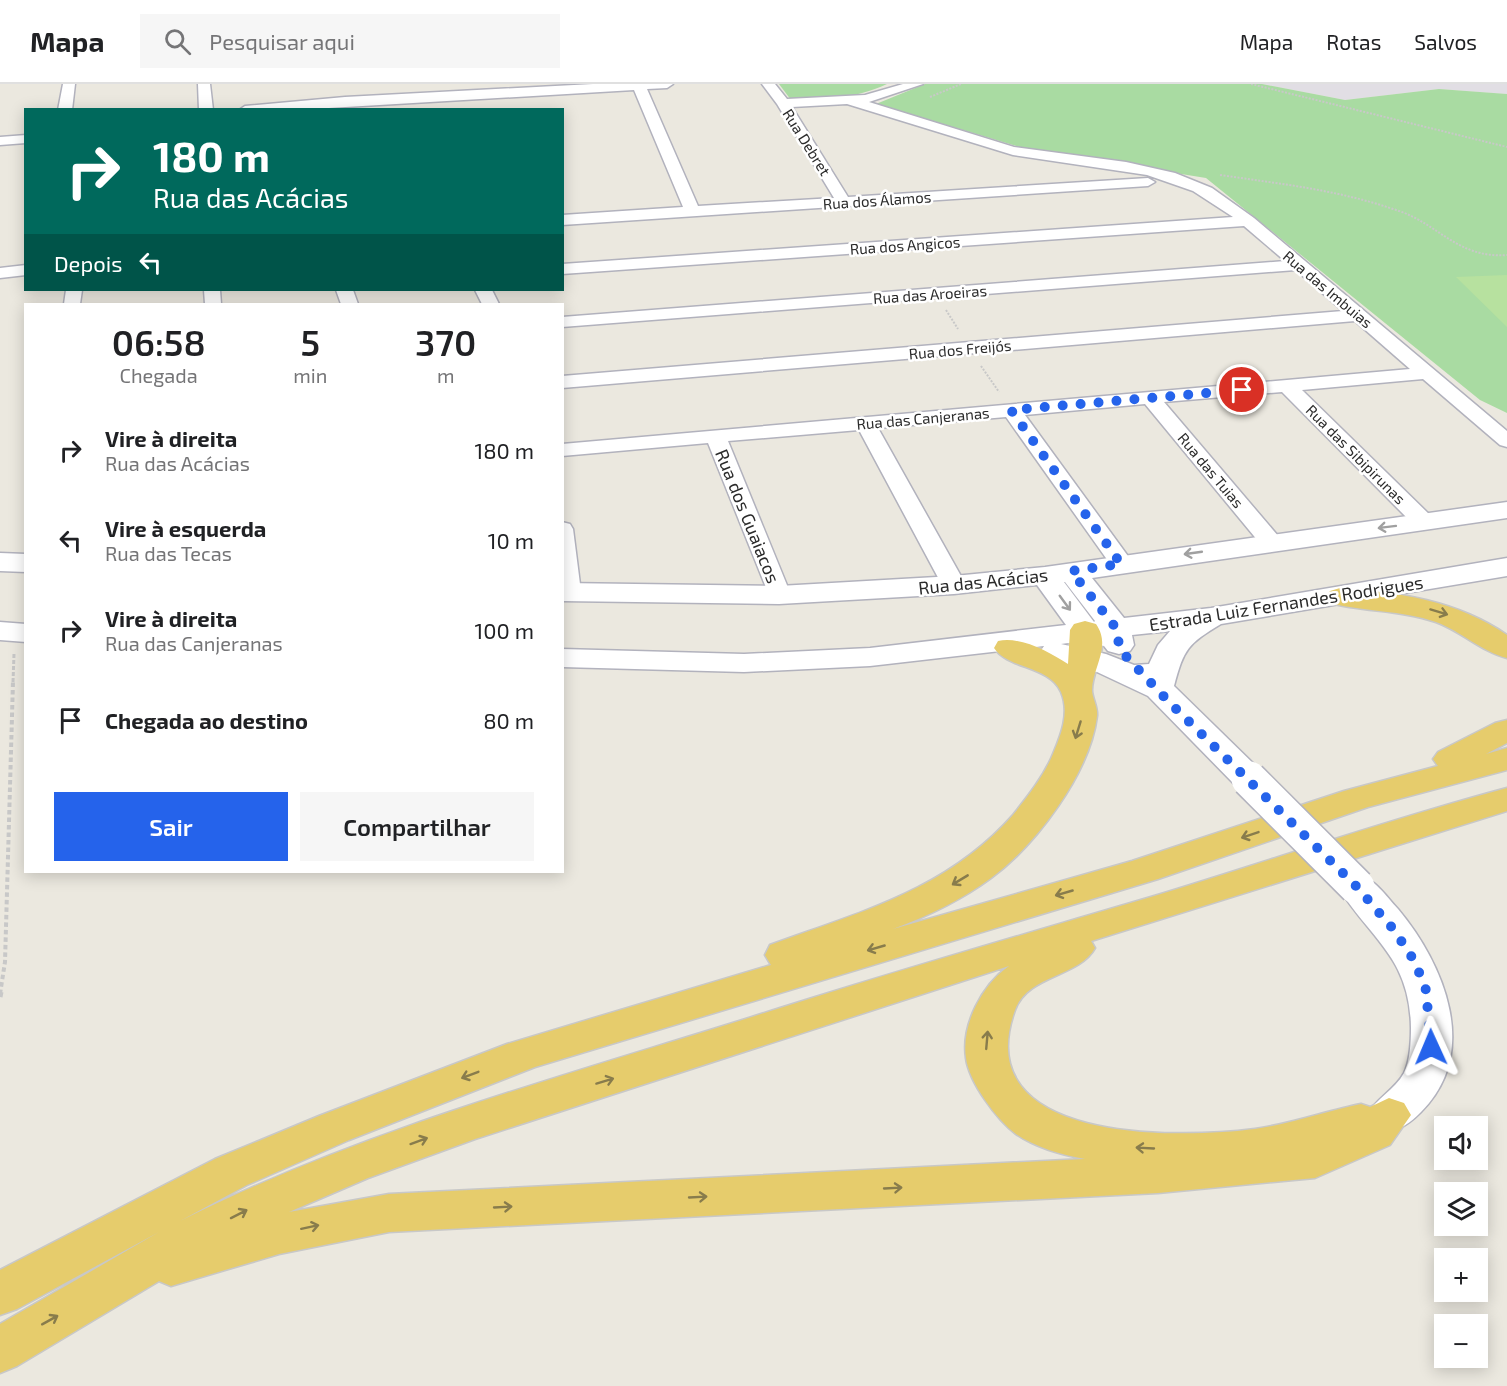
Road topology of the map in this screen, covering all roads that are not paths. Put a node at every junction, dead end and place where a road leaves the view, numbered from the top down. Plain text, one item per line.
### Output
1 (69, 84) edge
2 (204, 84) edge
3 (340, 84) edge
4 (667, 84) edge
5 (768, 84) edge
6 (914, 84) edge
7 (639, 85) edge
8 (511, 92) junction
9 (345, 101) junction
10 (852, 101) junction
11 (783, 102) junction
12 (381, 104) edge
13 (65, 108) edge
14 (206, 108) edge
15 (267, 108) edge
16 (514, 108) edge
17 (24, 139) edge
18 (0, 141) edge
19 (1015, 152) junction
20 (1074, 179) junction
21 (1191, 184) junction
22 (844, 202) junction
23 (693, 212) junction
24 (564, 220) edge
25 (1248, 221) junction
26 (1298, 265) junction
27 (564, 269) edge
28 (24, 270) edge
29 (0, 273) edge
30 (1358, 315) junction
31 (564, 322) edge
32 (1427, 373) junction
33 (564, 381) edge
34 (1287, 386) junction
35 (1150, 398) junction
36 (1461, 401) junction
37 (1011, 410) junction
38 (1507, 423) edge
39 (866, 424) junction
40 (716, 436) junction
41 (1507, 441) edge
42 (564, 450) edge
43 (1507, 510) edge
44 (1425, 523) junction
45 (1271, 542) junction
46 (564, 560) edge
47 (0, 561) edge
48 (24, 563) edge
49 (1121, 564) junction
50 (1507, 567) edge
51 (1058, 574) junction
52 (954, 585) junction
53 (566, 592) edge
54 (779, 595) junction
55 (1340, 597) junction
56 (1211, 617) junction
57 (1118, 639) junction
58 (967, 647) junction
59 (1009, 648) joint
60 (1507, 649) edge
61 (564, 658) edge
62 (1082, 659) junction
63 (1157, 689) junction
64 (1507, 730) edge
65 (1507, 759) edge
66 (1356, 799) junction
67 (1507, 799) edge
68 (1161, 907) junction
69 (522, 1056) junction
70 (1389, 1115) junction
71 (113, 1285) junction
72 (0, 1294) edge
73 (0, 1350) edge

1 - 13 street
2 - 14 street
3 - 9 street
4 - 7 street
5 - 11 street, Rua Debret
6 - 10 street
7 - 8 street
7 - 23 street
8 - 12 street
8 - 16 street
9 - 12 street
9 - 15 street
10 - 11 street
10 - 19 street
11 - 22 street, Rua Debret
17 - 18 street
19 - 20 street
19 - 21 street, Rua das Imbuias
20 - 21 street, Rua dos Álamos
20 - 22 street, Rua dos Álamos
21 - 25 street, Rua das Imbuias
22 - 23 street, Rua dos Álamos
23 - 24 street, Rua dos Álamos
25 - 26 street, Rua das Imbuias
25 - 27 street, Rua dos Angicos
26 - 30 street, Rua das Imbuias
26 - 31 street, Rua das Aroeiras
28 - 29 street
30 - 32 street, Rua das Imbuias
30 - 33 street, Rua dos Freijós
32 - 34 street, Rua das Canjeranas
32 - 36 street, Rua das Imbuias
34 - 35 street, Rua das Canjeranas
34 - 44 street, Rua das Sibipirunas
35 - 37 street, Rua das Canjeranas
35 - 45 street, Rua das Tuias
36 - 38 street, Rua das Imbuias
36 - 41 street, Rua das Imbuias
37 - 39 street, Rua das Canjeranas
37 - 49 street
39 - 40 street, Rua das Canjeranas
39 - 52 street
40 - 42 street, Rua das Canjeranas
40 - 54 street, Rua dos Guaiacos
43 - 44 street, Rua das Acácias
44 -> 45 street, Rua das Acácias
45 -> 49 street, Rua das Acácias
46 - 53 street
47 - 48 street
49 - 51 street, Rua das Acácias
50 - 55 street, Estrada Luiz Fernandes Rodrigues
51 - 52 street, Rua das Acácias
51 - 57 street
51 -> 62 street
52 - 54 street, Rua das Acácias
53 - 54 street, Rua das Acácias
55 - 56 street, Estrada Luiz Fernandes Rodrigues
55 -> 60 highway
56 - 57 street, Estrada Luiz Fernandes Rodrigues
56 - 63 street
57 - 62 street
57 - 63 street
58 - 59 street
58 - 61 street
58 - 62 street
59 - 62 highway
62 - 63 street
62 -> 69 highway
63 - 70 street, bridge
64 - 66 highway
65 - 66 highway
66 -> 69 highway
67 - 68 highway
70 -> 68 highway
71 -> 68 highway
69 -> 72 highway
71 -> 70 highway
73 -> 71 highway

